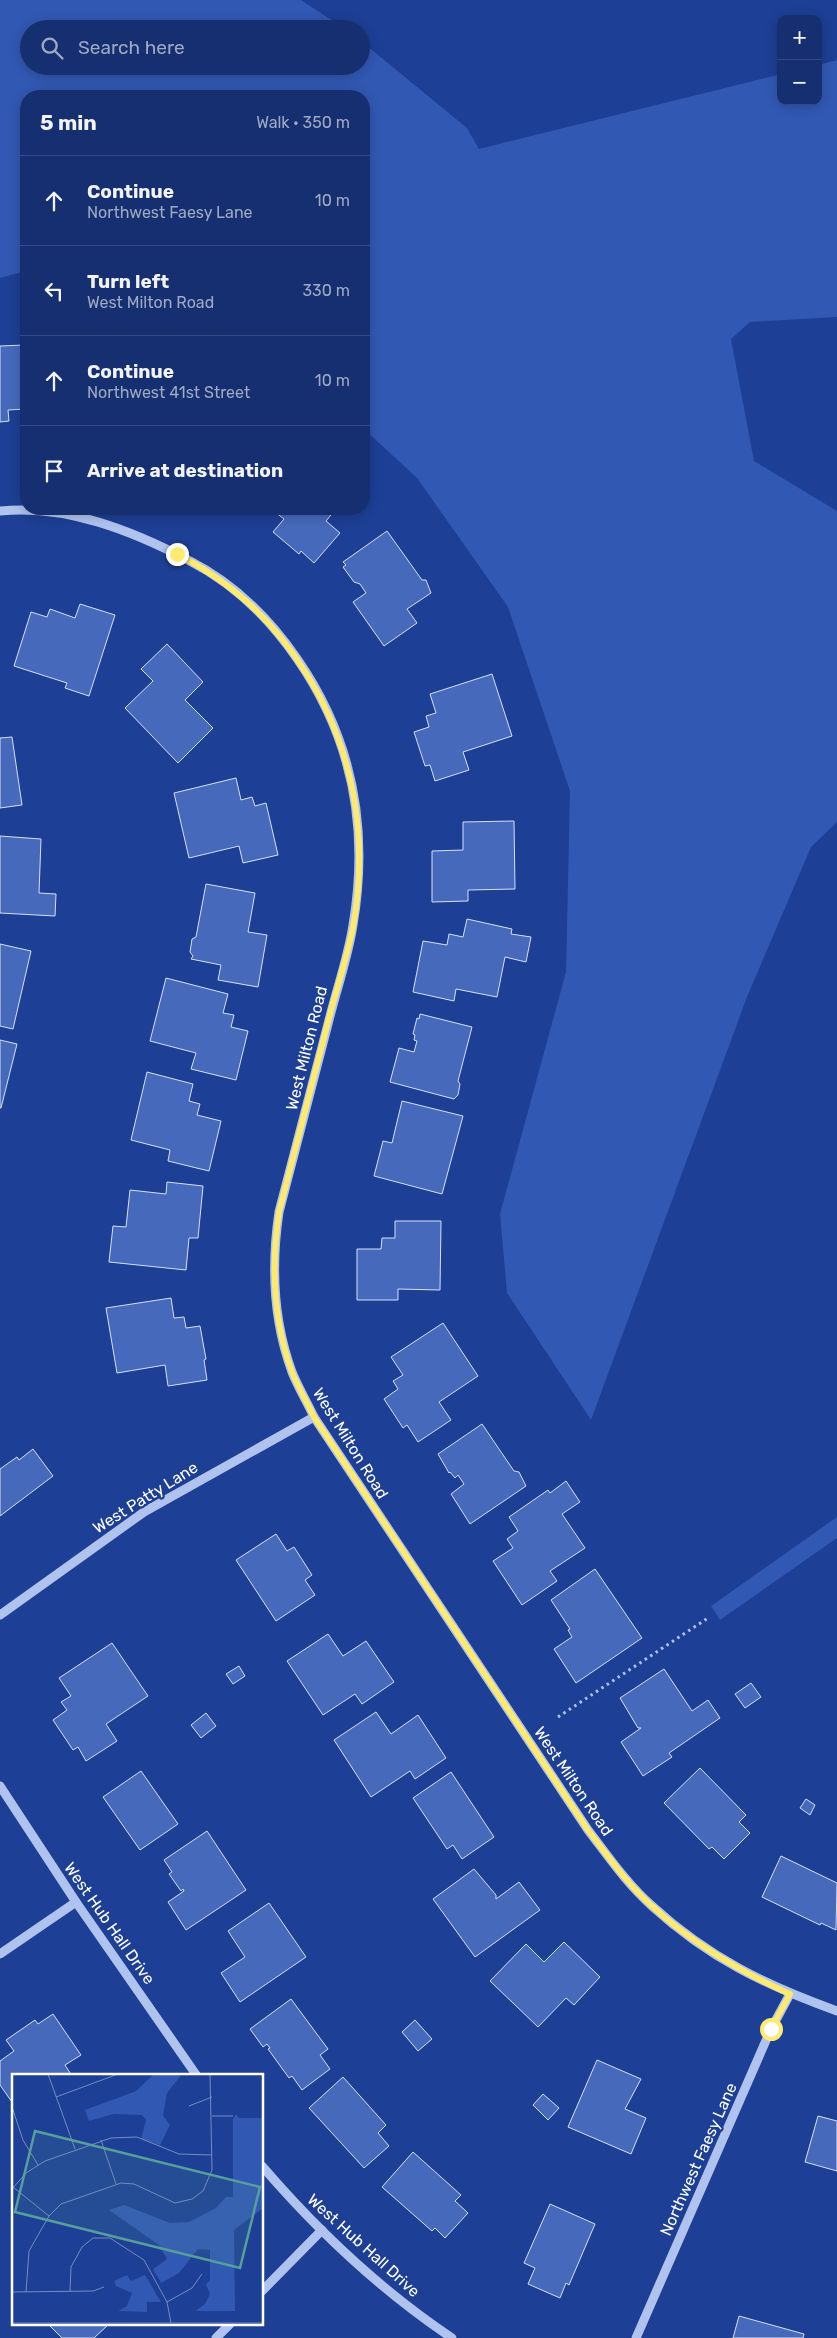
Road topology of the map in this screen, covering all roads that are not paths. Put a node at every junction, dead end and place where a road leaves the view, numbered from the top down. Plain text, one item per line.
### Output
1 (0, 512) edge
2 (20, 513) edge
3 (62, 515) edge
4 (314, 1417) junction
5 (0, 1614) edge
6 (0, 1786) edge
7 (76, 1902) junction
8 (0, 1954) edge
9 (790, 1994) junction
10 (837, 2011) edge
11 (196, 2074) edge
12 (264, 2168) edge
13 (322, 2230) junction
14 (264, 2289) edge
15 (228, 2326) edge
16 (216, 2338) edge
17 (452, 2338) edge
18 (636, 2338) edge

1 - 2 street, West Milton Road
3 - 4 street, West Milton Road
4 - 5 street, West Patty Lane
4 - 9 street, West Milton Road
6 - 7 street, West Hub Hall Drive
7 - 8 street
7 - 11 street, West Hub Hall Drive
9 - 10 street, West Milton Road
9 - 18 street, Northwest Faesy Lane
12 - 13 street, West Hub Hall Drive
13 - 14 street
13 - 17 street, West Hub Hall Drive
15 - 16 street

